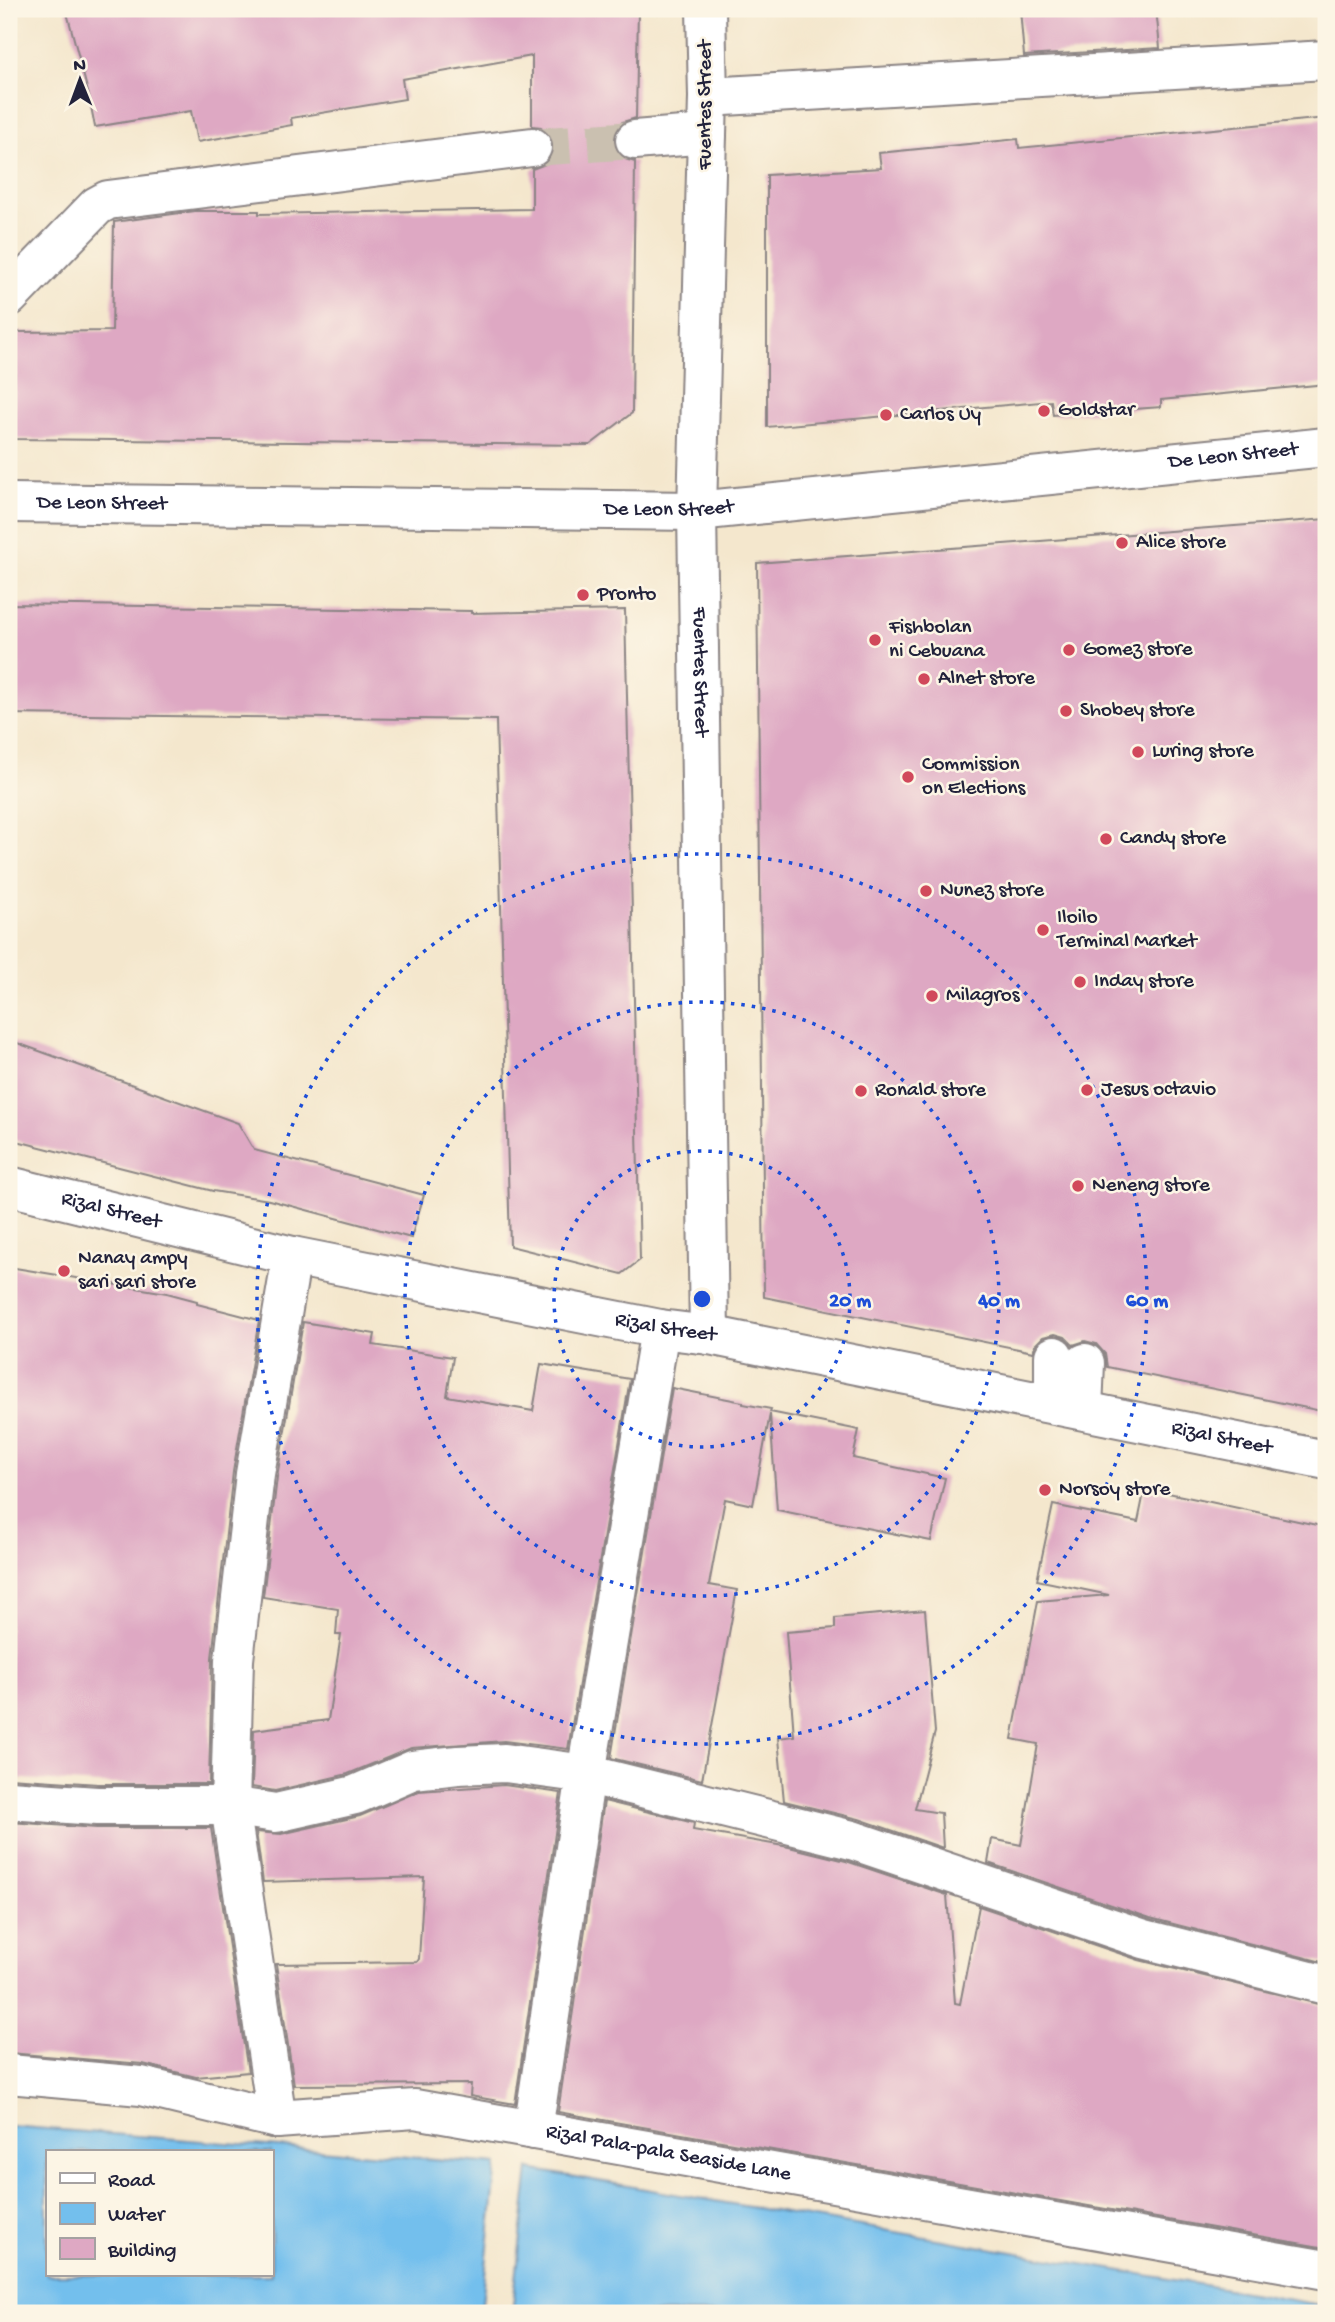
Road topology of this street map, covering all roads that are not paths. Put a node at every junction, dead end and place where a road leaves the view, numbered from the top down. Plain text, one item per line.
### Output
1 (706, 9) edge
2 (1326, 60) edge
3 (707, 116) junction
4 (635, 140) tunnel mouth
5 (532, 147) tunnel mouth
6 (9, 297) edge
7 (1326, 447) edge
8 (9, 503) edge
9 (697, 511) junction
10 (9, 1186) edge
11 (292, 1256) junction
12 (660, 1329) junction
13 (709, 1335) junction
14 (1069, 1359) dead end
15 (1068, 1407) junction
16 (1326, 1460) edge
17 (586, 1774) junction
18 (9, 1800) edge
19 (230, 1806) junction
20 (1326, 1985) edge
21 (9, 2074) edge
22 (277, 2119) junction
23 (533, 2130) junction
24 (1326, 2270) edge

1 - 3 street, Fuentes Street
2 - 3 street
3 - 4 street
3 - 9 street, Fuentes Street
5 - 6 street
7 - 9 street, De Leon Street
8 - 9 street, De Leon Street
9 - 13 street, Fuentes Street
10 - 11 street, Rizal Street
11 - 12 street, Rizal Street
11 - 19 street
12 - 13 street, Rizal Street
12 - 17 street
13 - 15 street, Rizal Street
14 - 15 street
15 - 16 street, Rizal Street
17 - 19 street
17 - 20 street
17 - 23 street
18 - 19 street
19 - 22 street
21 - 22 street, Rizal Pala-pala Seaside Lane
22 - 23 street, Rizal Pala-pala Seaside Lane
23 - 24 street, Rizal Pala-pala Seaside Lane

